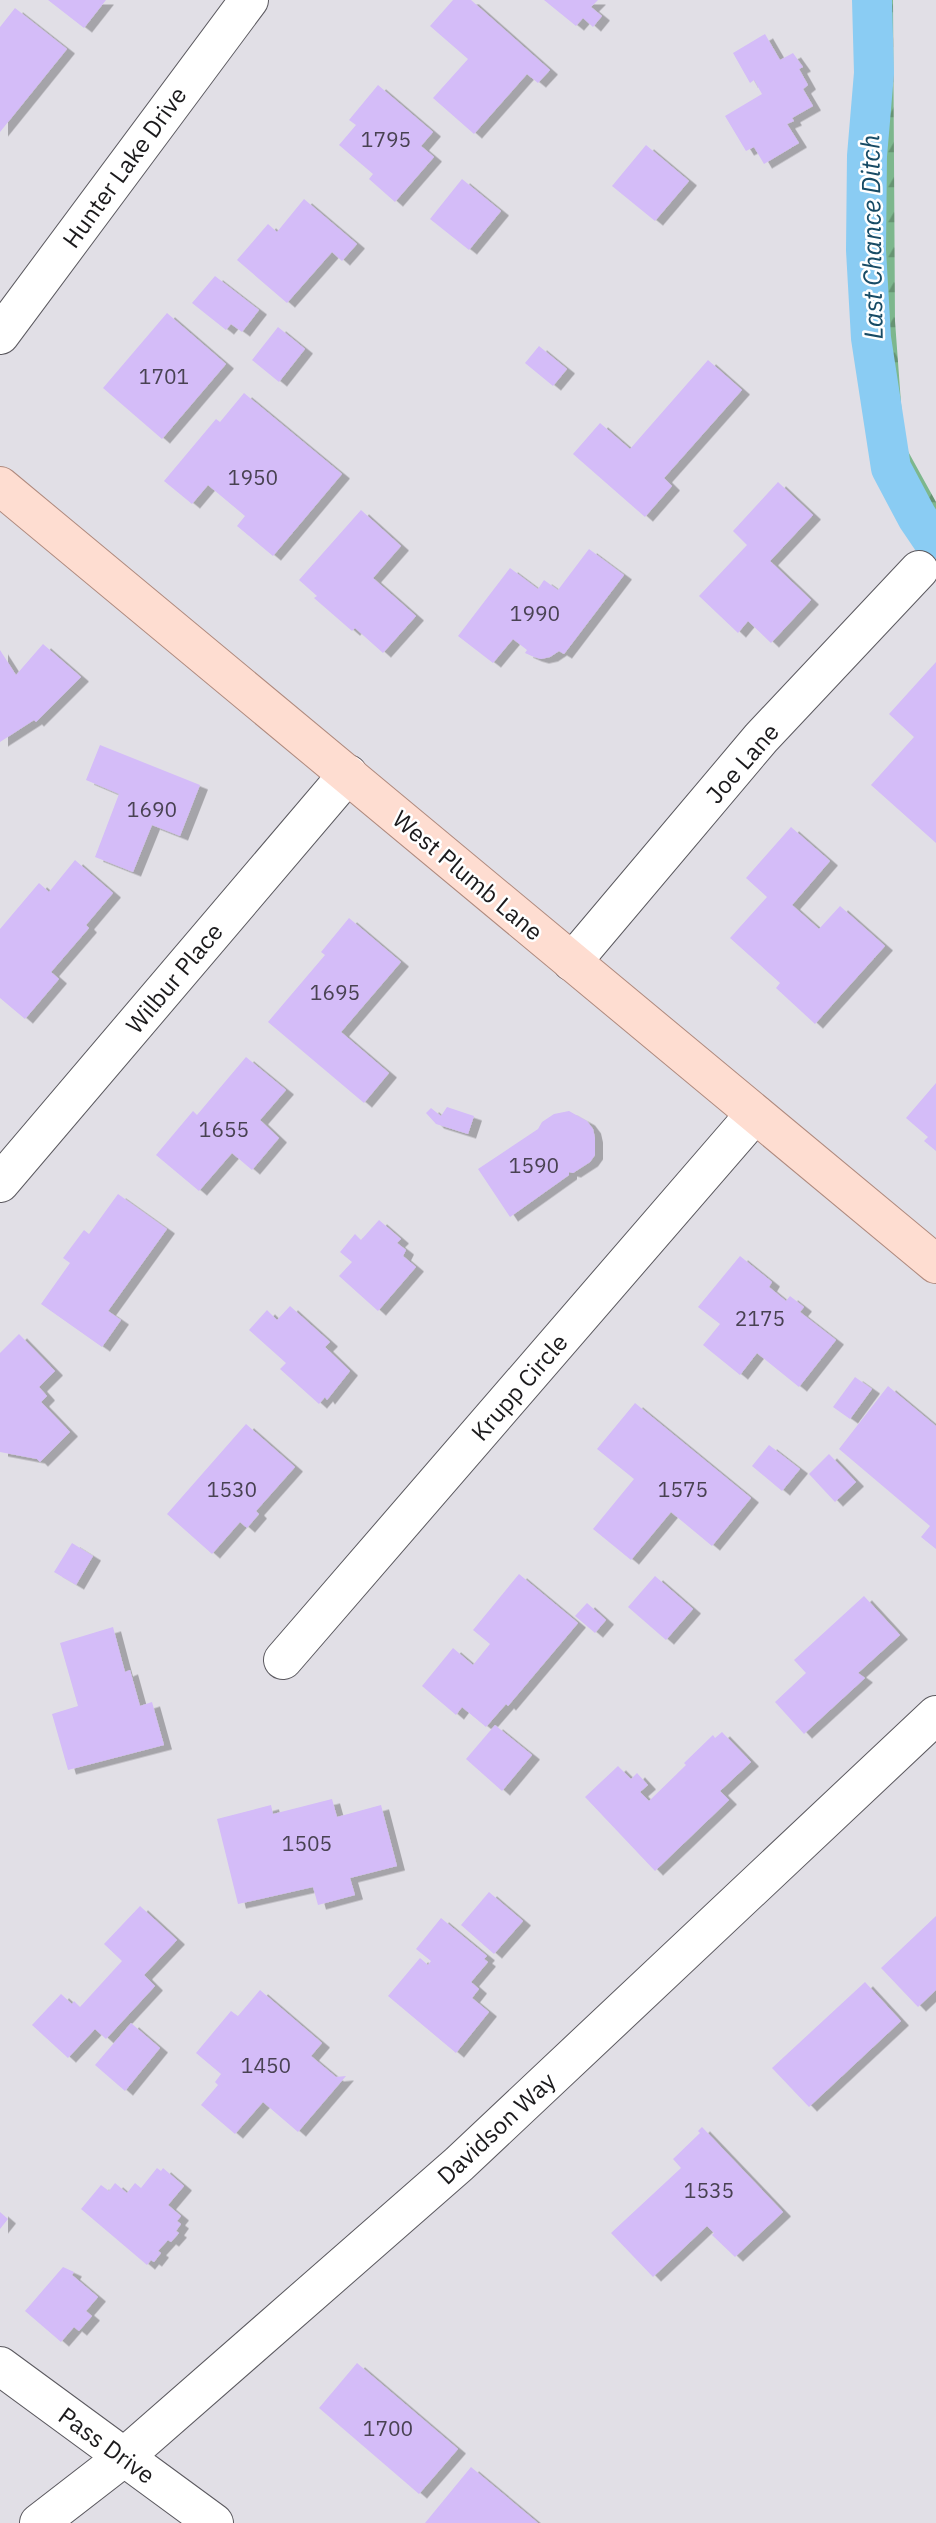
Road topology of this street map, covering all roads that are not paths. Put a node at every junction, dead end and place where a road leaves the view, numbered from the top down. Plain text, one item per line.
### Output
1 (249, 0) edge
2 (0, 335) edge
3 (0, 486) edge
4 (919, 570) dead end
5 (348, 774) junction
6 (572, 962) junction
7 (755, 1114) junction
8 (0, 1183) edge
9 (936, 1264) edge
10 (283, 1660) dead end
11 (936, 1715) edge
12 (0, 2366) edge
13 (123, 2458) junction
14 (39, 2523) edge
15 (214, 2523) edge

1 - 2 street, Hunter Lake Drive
3 - 5 main road, West Plumb Lane
4 - 6 street, Joe Lane
5 - 6 main road, West Plumb Lane
5 - 8 street, Wilbur Place
6 - 7 main road, West Plumb Lane
7 - 9 main road, West Plumb Lane
7 - 10 street, Krupp Circle
11 - 13 street, Davidson Way
12 - 13 street, Pass Drive
13 - 14 street, Davidson Way
13 - 15 street, Pass Drive

